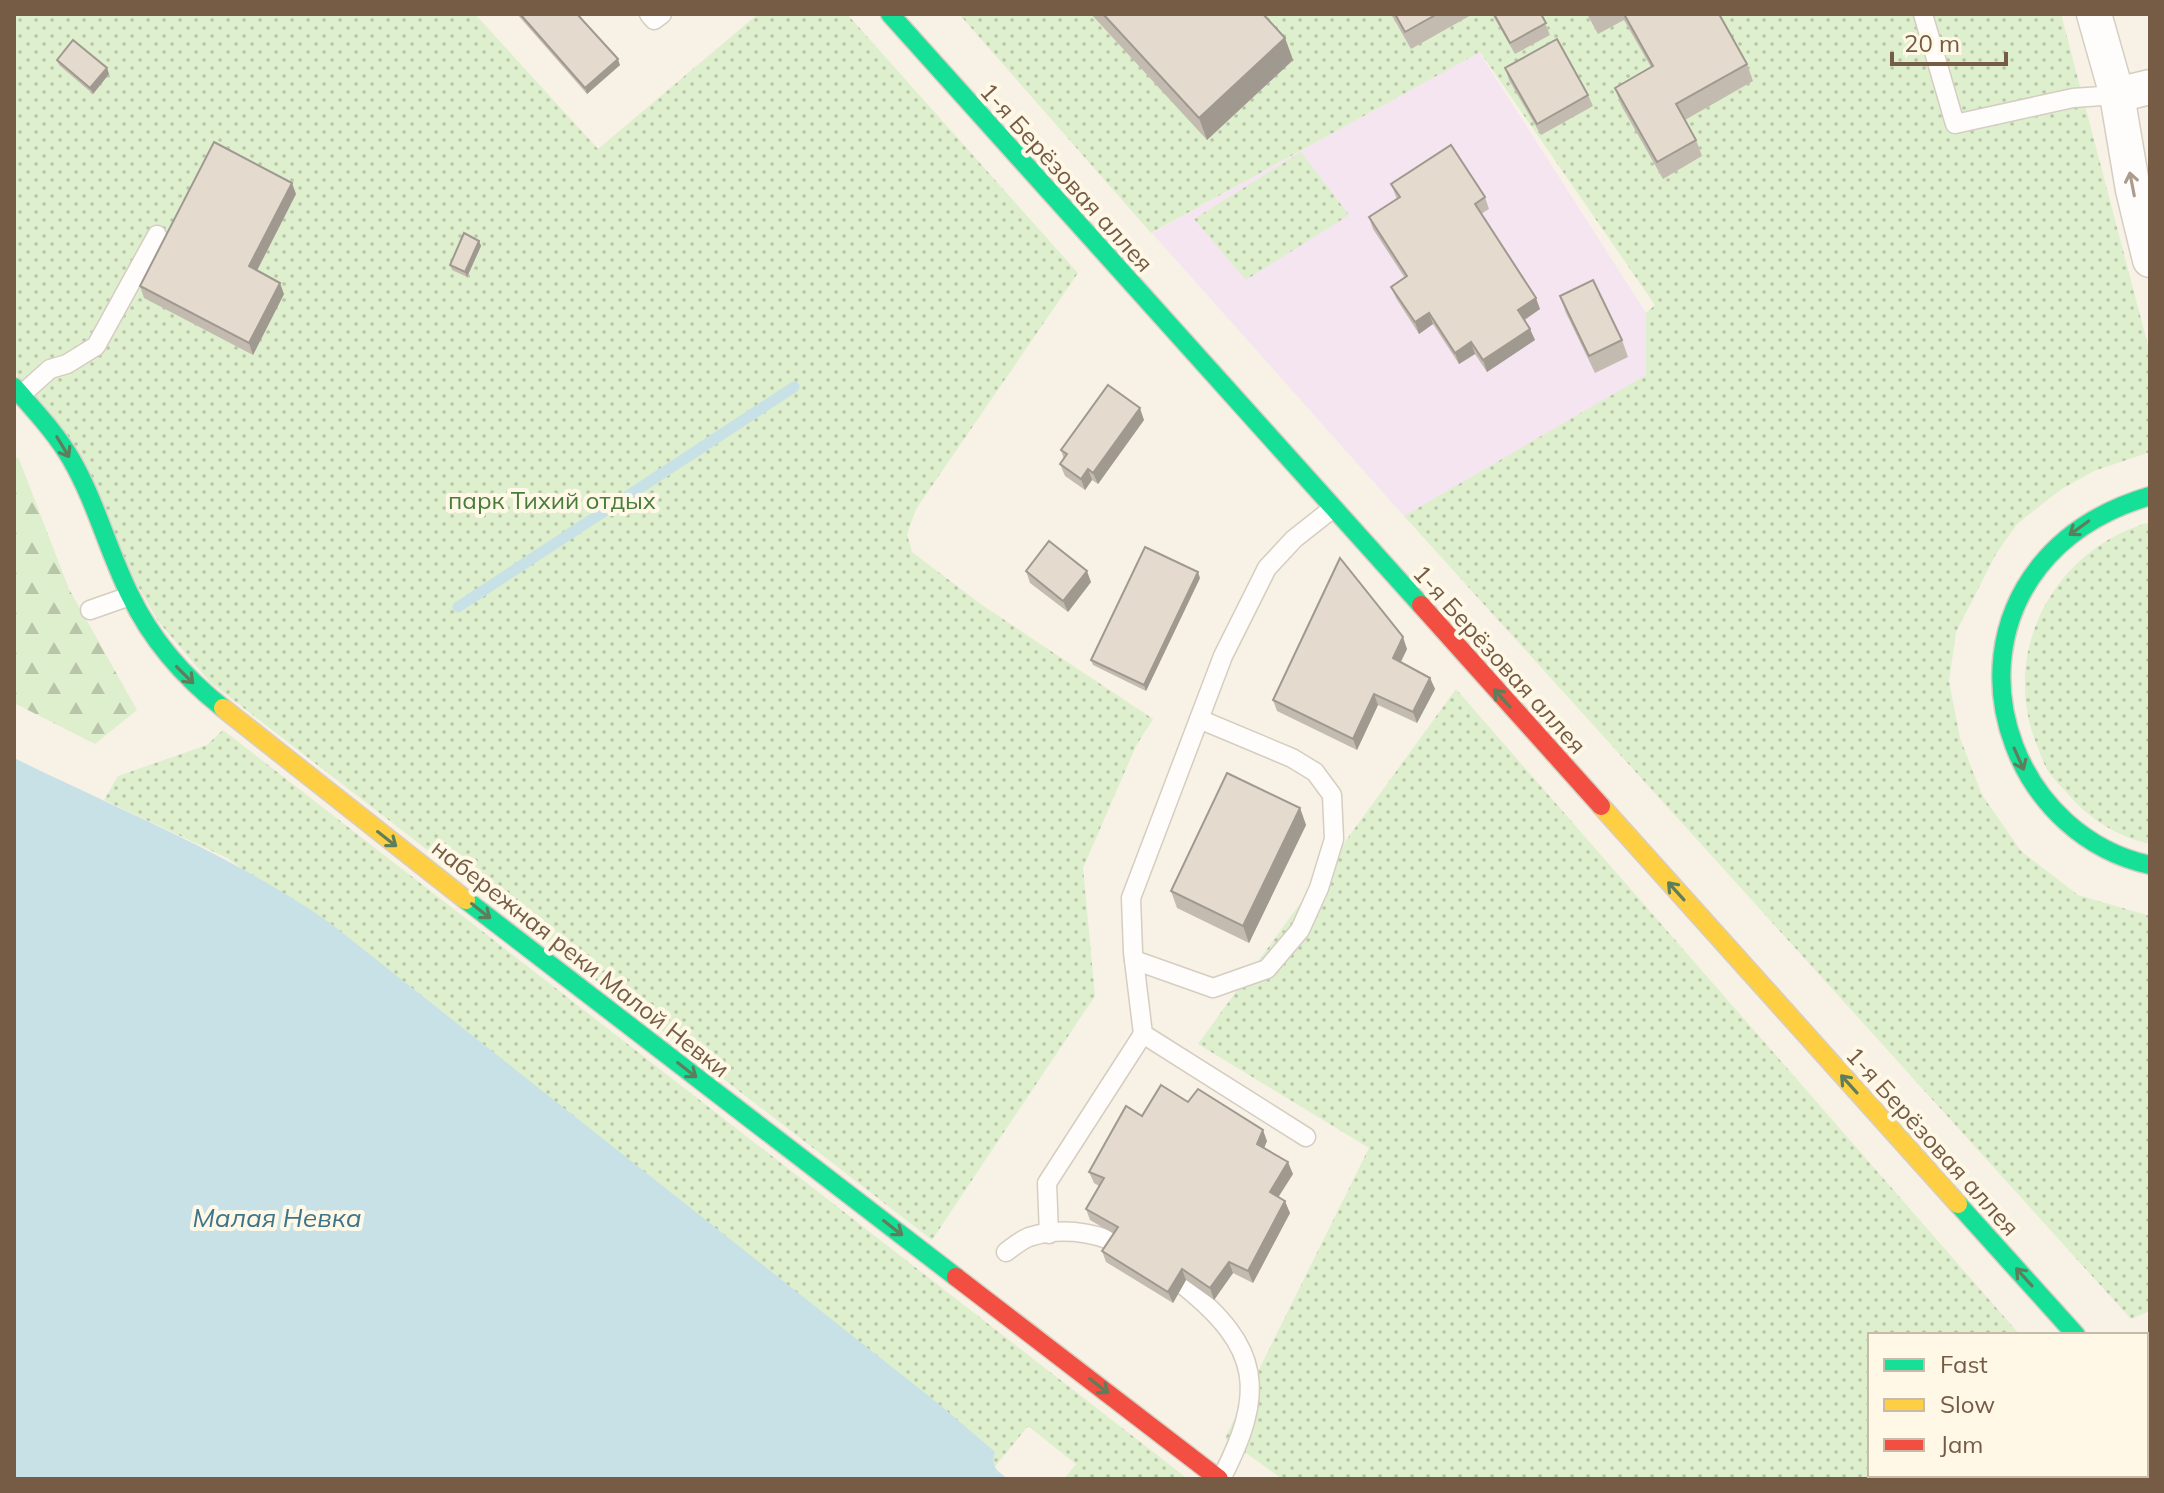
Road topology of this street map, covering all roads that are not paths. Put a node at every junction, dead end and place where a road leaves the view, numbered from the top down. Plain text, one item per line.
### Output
1 (649, 14) edge
2 (662, 14) edge
3 (890, 14) edge
4 (1923, 14) edge
5 (2094, 14) edge
6 (2150, 87) edge
7 (2117, 95) junction
8 (157, 235) dead end
9 (2150, 260) edge
10 (17, 391) edge
11 (2150, 496) edge
12 (1332, 509) junction
13 (130, 596) junction
14 (90, 610) dead end
15 (1199, 719) junction
16 (2150, 865) edge
17 (1134, 960) junction
18 (1143, 1034) junction
19 (1306, 1137) dead end
20 (1049, 1234) junction
21 (1119, 1244) edge
22 (1006, 1252) dead end
23 (1183, 1285) edge
24 (2074, 1333) edge
25 (1220, 1479) edge

1 - 2 lane
3 - 12 street, 1-я Берёзовая аллея
4 - 7 lane
5 - 7 street
6 - 7 street
9 -> 7 street
8 - 10 lane
10 -> 13 street, набережная реки Малой Невки
11 -> 16 street
12 - 15 lane
24 -> 12 street, 1-я Берёзовая аллея
13 - 14 lane
13 -> 25 street, набережная реки Малой Невки
15 - 17 lane
15 - 17 lane
17 - 18 lane
18 - 19 lane
18 - 20 lane
20 - 21 lane
20 - 22 lane
23 - 25 lane

